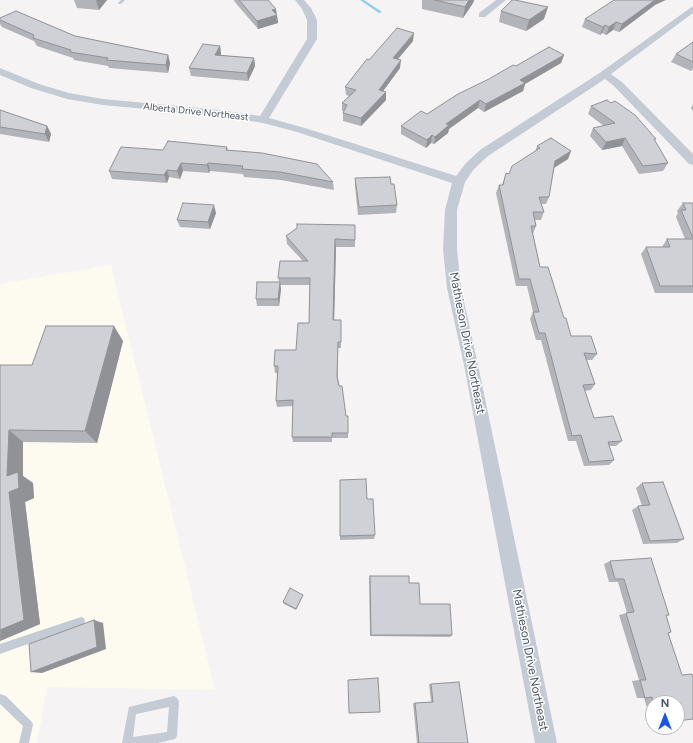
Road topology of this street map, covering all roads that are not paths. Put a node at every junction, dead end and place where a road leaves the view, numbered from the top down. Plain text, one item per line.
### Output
1 (299, 0) edge
2 (502, 0) edge
3 (693, 8) edge
4 (482, 14) dead end
5 (0, 70) edge
6 (605, 74) junction
7 (263, 120) junction
8 (693, 161) edge
9 (459, 181) junction
10 (81, 621) dead end
11 (0, 649) edge
12 (0, 699) edge
13 (24, 743) edge
14 (127, 743) edge
15 (546, 743) edge

1 - 7 street
2 - 4 street
3 - 6 street, Mathieson Drive Northeast
5 - 7 street, Alberta Drive Northeast
6 - 8 street
6 - 9 street, Mathieson Drive Northeast
7 - 9 street, Alberta Drive Northeast
9 - 15 street, Mathieson Drive Northeast
10 - 11 lane
12 - 13 lane
14 - 14 lane

